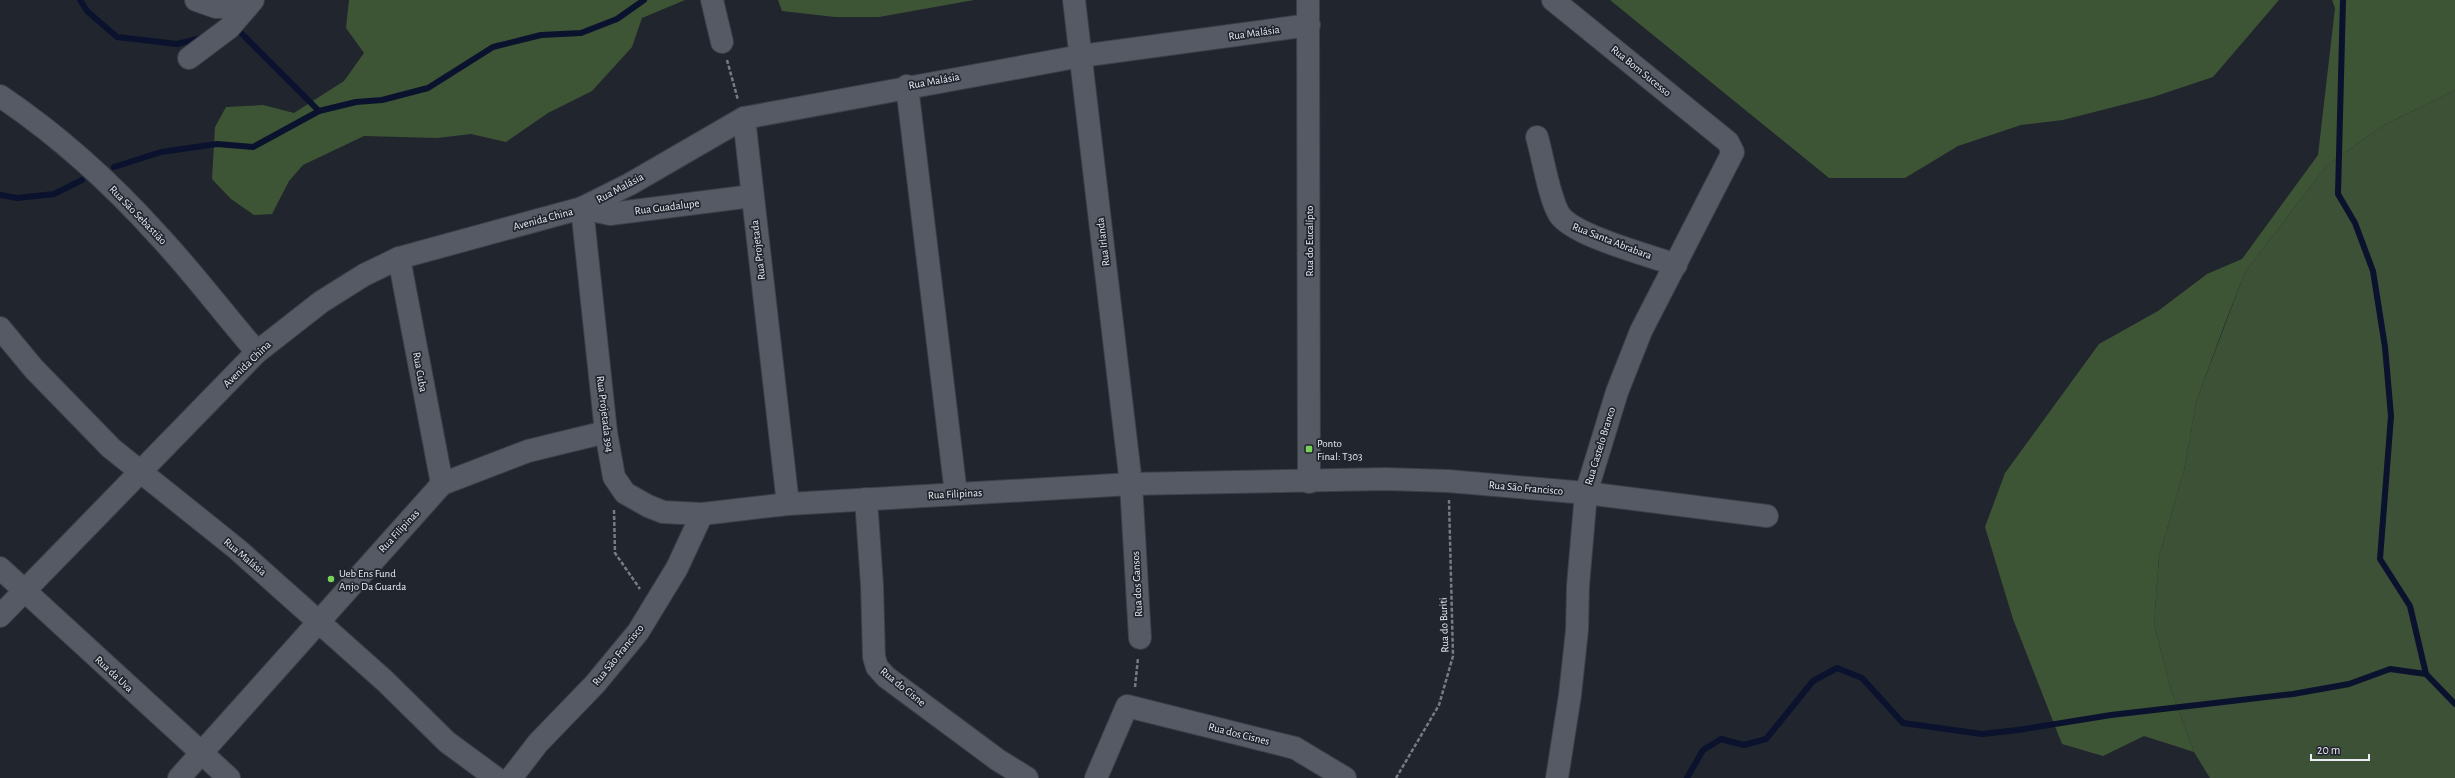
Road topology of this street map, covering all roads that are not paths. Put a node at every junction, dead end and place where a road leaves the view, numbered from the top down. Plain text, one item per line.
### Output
1 (196, 0) edge
2 (712, 0) edge
3 (1074, 0) edge
4 (1308, 0) edge
5 (1553, 0) edge
6 (250, 4) edge
7 (1309, 25) junction
8 (722, 42) road end
9 (1081, 56) junction
10 (189, 58) dead end
11 (907, 86) junction
12 (0, 96) edge
13 (744, 118) junction
14 (1537, 137) dead end
15 (1728, 142) joint
16 (752, 196) junction
17 (582, 208) junction
18 (399, 258) junction
19 (1676, 265) junction
20 (0, 328) edge
21 (257, 352) junction
22 (606, 432) junction
23 (140, 472) junction
24 (614, 477) joint
25 (1309, 482) junction
26 (442, 484) junction
27 (1131, 484) junction
28 (1586, 493) junction
29 (956, 494) junction
30 (866, 499) junction
31 (788, 504) junction
32 (702, 514) junction
33 (1766, 516) dead end
34 (0, 568) edge
35 (25, 590) junction
36 (0, 616) edge
37 (319, 621) junction
38 (1140, 638) road end
39 (201, 753) junction
40 (179, 778) edge
41 (229, 778) edge
42 (496, 778) edge
43 (510, 778) edge
44 (1027, 778) edge
45 (1096, 778) edge
46 (1345, 778) edge
47 (1557, 778) edge

1 - 6 street
2 - 8 street
3 - 9 street, Rua Irlanda
4 - 7 street, Rua do Eucalípto
5 - 15 street, Rua Bom Sucesso
6 - 10 street
7 - 9 street, Rua Malásia
7 - 25 street, Rua do Eucalípto
9 - 11 street, Rua Malásia
9 - 27 street, Rua Irlanda
11 - 13 street, Rua Malásia
11 - 29 street
12 - 21 street, Rua São Sebastião
13 - 16 street, Rua Projetada
13 - 17 street, Rua Malásia
14 - 19 street, Rua Santa Abrabara
15 - 19 street, Rua Castelo Branco
16 - 17 street, Rua Guadalupe
16 - 31 street, Rua Projetada
17 - 18 street, Avenida China
17 - 22 street, Rua Projetada 394
18 - 21 street, Avenida China
18 - 26 street, Rua Cuba
19 - 28 street, Rua Castelo Branco
20 - 23 street, Rua Malásia
21 - 23 street, Avenida China
22 - 24 street, Rua Projetada 394
22 - 26 street, Rua Filipinas
23 - 35 street, Avenida China
23 - 37 street, Rua Malásia
24 - 32 street, Rua Filipinas
25 - 27 street, Rua Filipinas
25 - 28 street, Rua São Francisco
26 - 37 street, Rua Filipinas
27 - 29 street, Rua Filipinas
27 - 38 street, Rua dos Gansos
28 - 33 street, Rua São Francisco
28 - 47 street, Rua Castelo Branco
29 - 30 street, Rua Filipinas
30 - 31 street, Rua Filipinas
30 - 44 street, Rua do Cisne
31 - 32 street, Rua Filipinas
32 - 43 street, Rua São Francisco
34 - 35 street, Rua da Uva
35 - 36 street, Avenida China
35 - 39 street, Rua da Uva
37 - 39 street, Rua Filipinas
37 - 42 street, Rua Malásia
39 - 40 street, Rua Filipinas
39 - 41 street, Rua da Uva
45 - 46 street, Rua dos Cisnes

